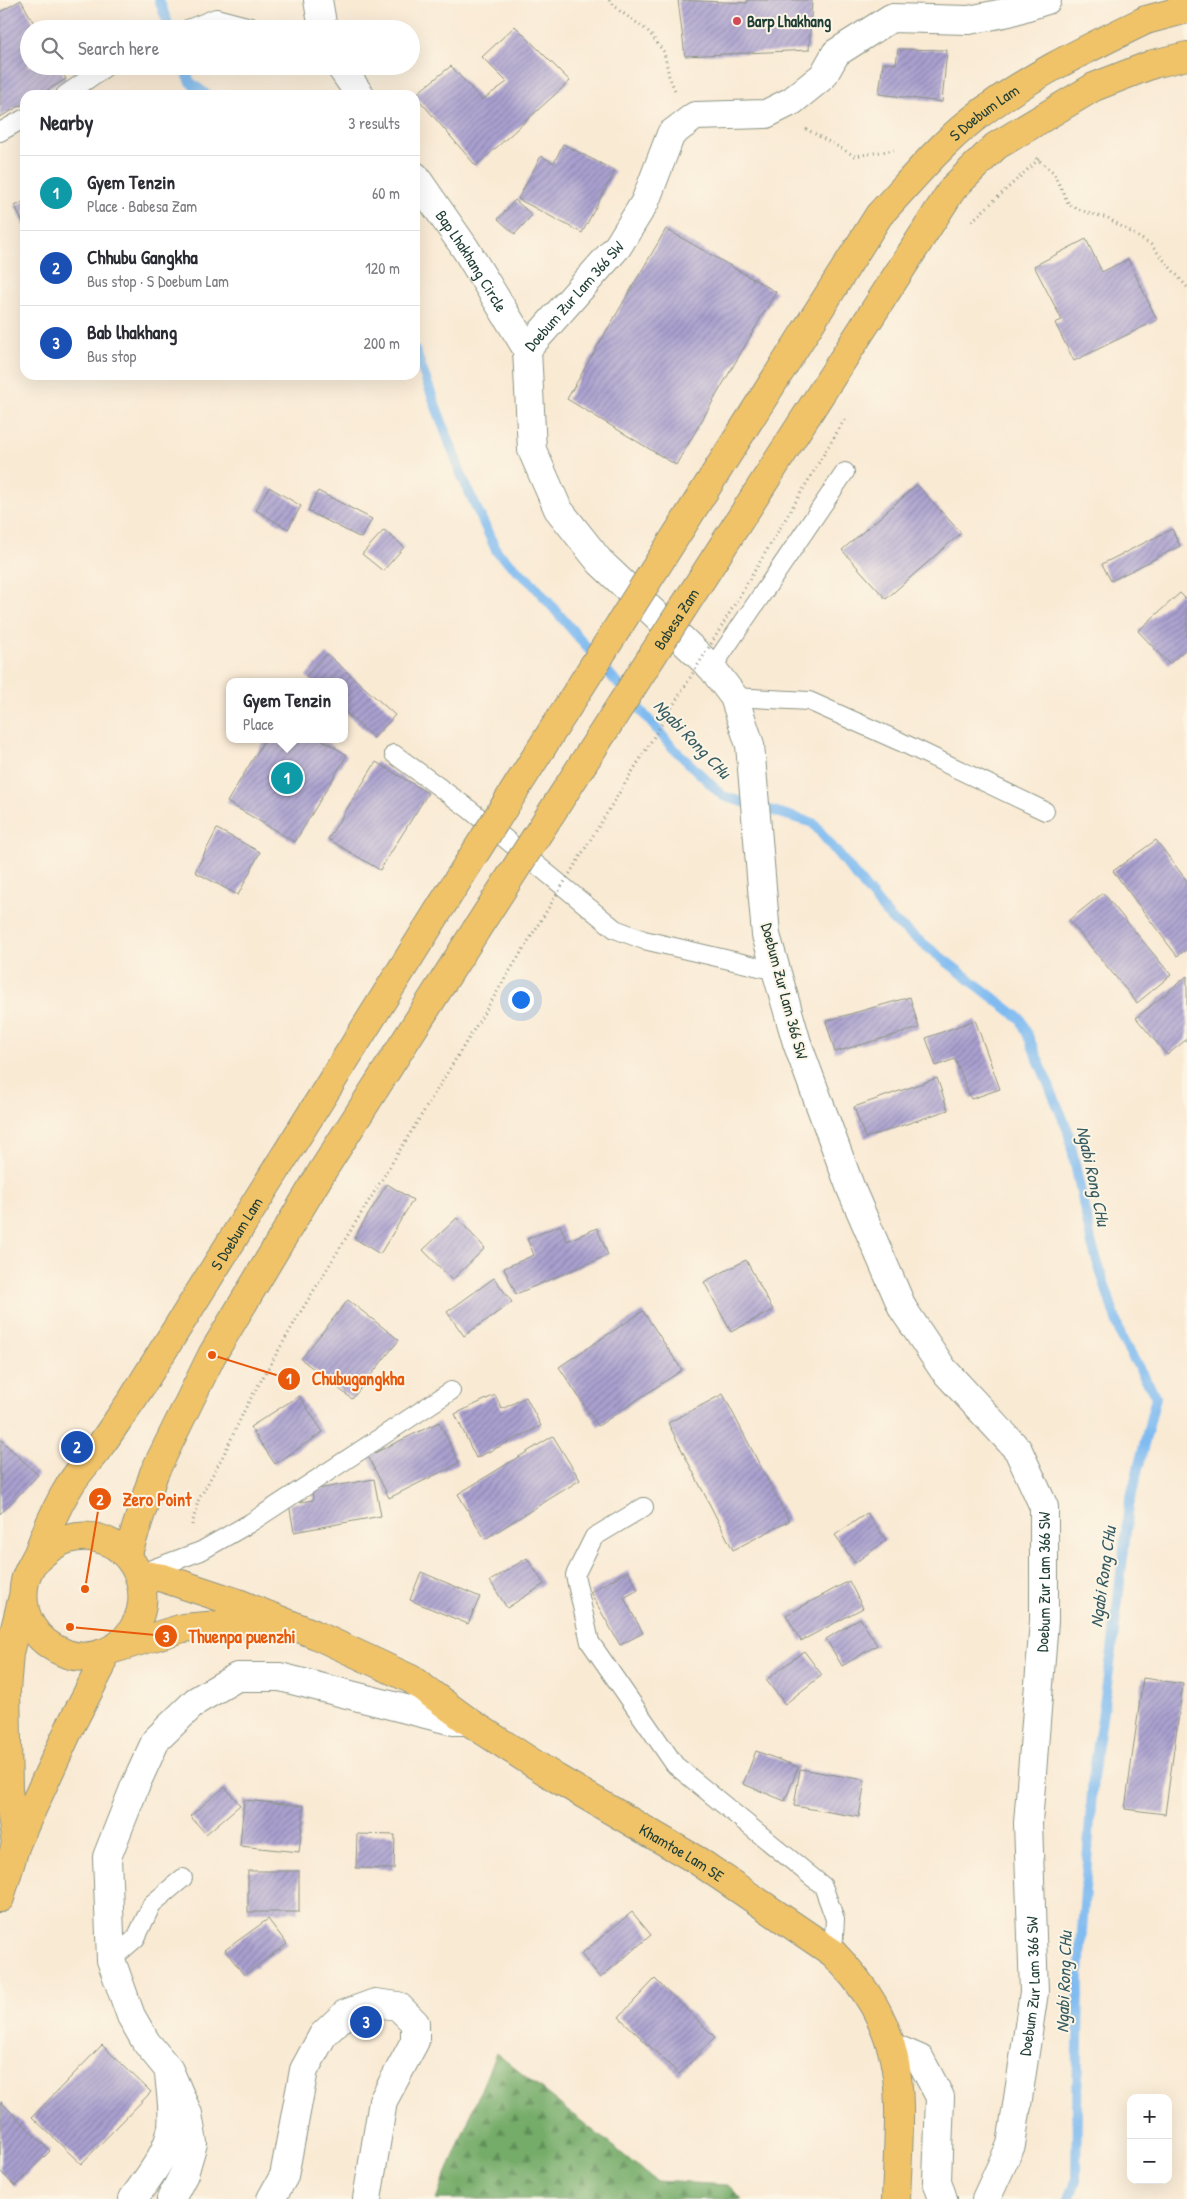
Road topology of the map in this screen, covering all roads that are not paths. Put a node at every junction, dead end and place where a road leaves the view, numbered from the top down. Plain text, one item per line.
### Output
1 (318, 0) edge
2 (1047, 0) edge
3 (1187, 9) edge
4 (211, 20) edge
5 (224, 20) edge
6 (321, 20) edge
7 (1187, 56) edge
8 (94, 75) edge
9 (346, 75) edge
10 (73, 90) edge
11 (357, 90) edge
12 (20, 121) edge
13 (0, 132) edge
14 (420, 183) edge
15 (876, 307) joint
16 (527, 349) junction
17 (845, 472) dead end
18 (712, 668) junction
19 (734, 697) junction
20 (394, 754) dead end
21 (1045, 811) dead end
22 (776, 971) junction
23 (451, 1390) dead end
24 (644, 1508) dead end
25 (34, 1562) junction
26 (133, 1565) junction
27 (23, 1597) junction
28 (296, 1627) junction
29 (107, 1652) junction
30 (468, 1720) junction
31 (16, 1844) junction
32 (183, 1878) dead end
33 (0, 1898) edge
34 (833, 1953) junction
35 (111, 1960) junction
36 (892, 2047) junction
37 (169, 2070) junction
38 (132, 2199) edge
39 (171, 2199) edge
40 (270, 2199) edge
41 (367, 2199) edge
42 (896, 2199) edge
43 (943, 2199) edge
44 (986, 2199) edge

1 - 6 street
2 - 16 street, Doebum Zur Lam 366 SW
3 - 25 main road, S Doebum Lam, bridge
4 - 5 lane
7 - 15 main road, S Doebum Lam, bridge
8 - 10 lane
9 - 11 street
12 - 13 lane
14 - 16 street, Bap Lhakhang Circle
15 - 26 main road, Babesa Zam, bridge
16 - 18 street, Doebum Zur Lam 366 SW
17 - 18 lane
18 - 19 street, Doebum Zur Lam 366 SW
19 - 21 lane
19 - 22 street, Doebum Zur Lam 366 SW
20 - 22 lane
22 - 44 street, Doebum Zur Lam 366 SW
23 - 26 lane
24 - 34 lane
25 - 26 main road
25 - 27 main road
26 - 28 main road, Khamtoe Lam SE
26 - 29 main road
27 - 29 main road
27 - 31 main road
28 - 29 main road, Khamtoe Lam SE
28 - 30 main road, Khamtoe Lam SE
29 - 31 main road
30 - 34 main road, Khamtoe Lam SE
30 - 35 street
31 - 33 main road
32 - 35 lane
34 - 36 main road, Khamtoe Lam SE
35 - 37 street
36 - 42 main road, Khamtoe Lam SE
36 - 43 street
37 - 38 street
37 - 39 street
40 - 41 street

